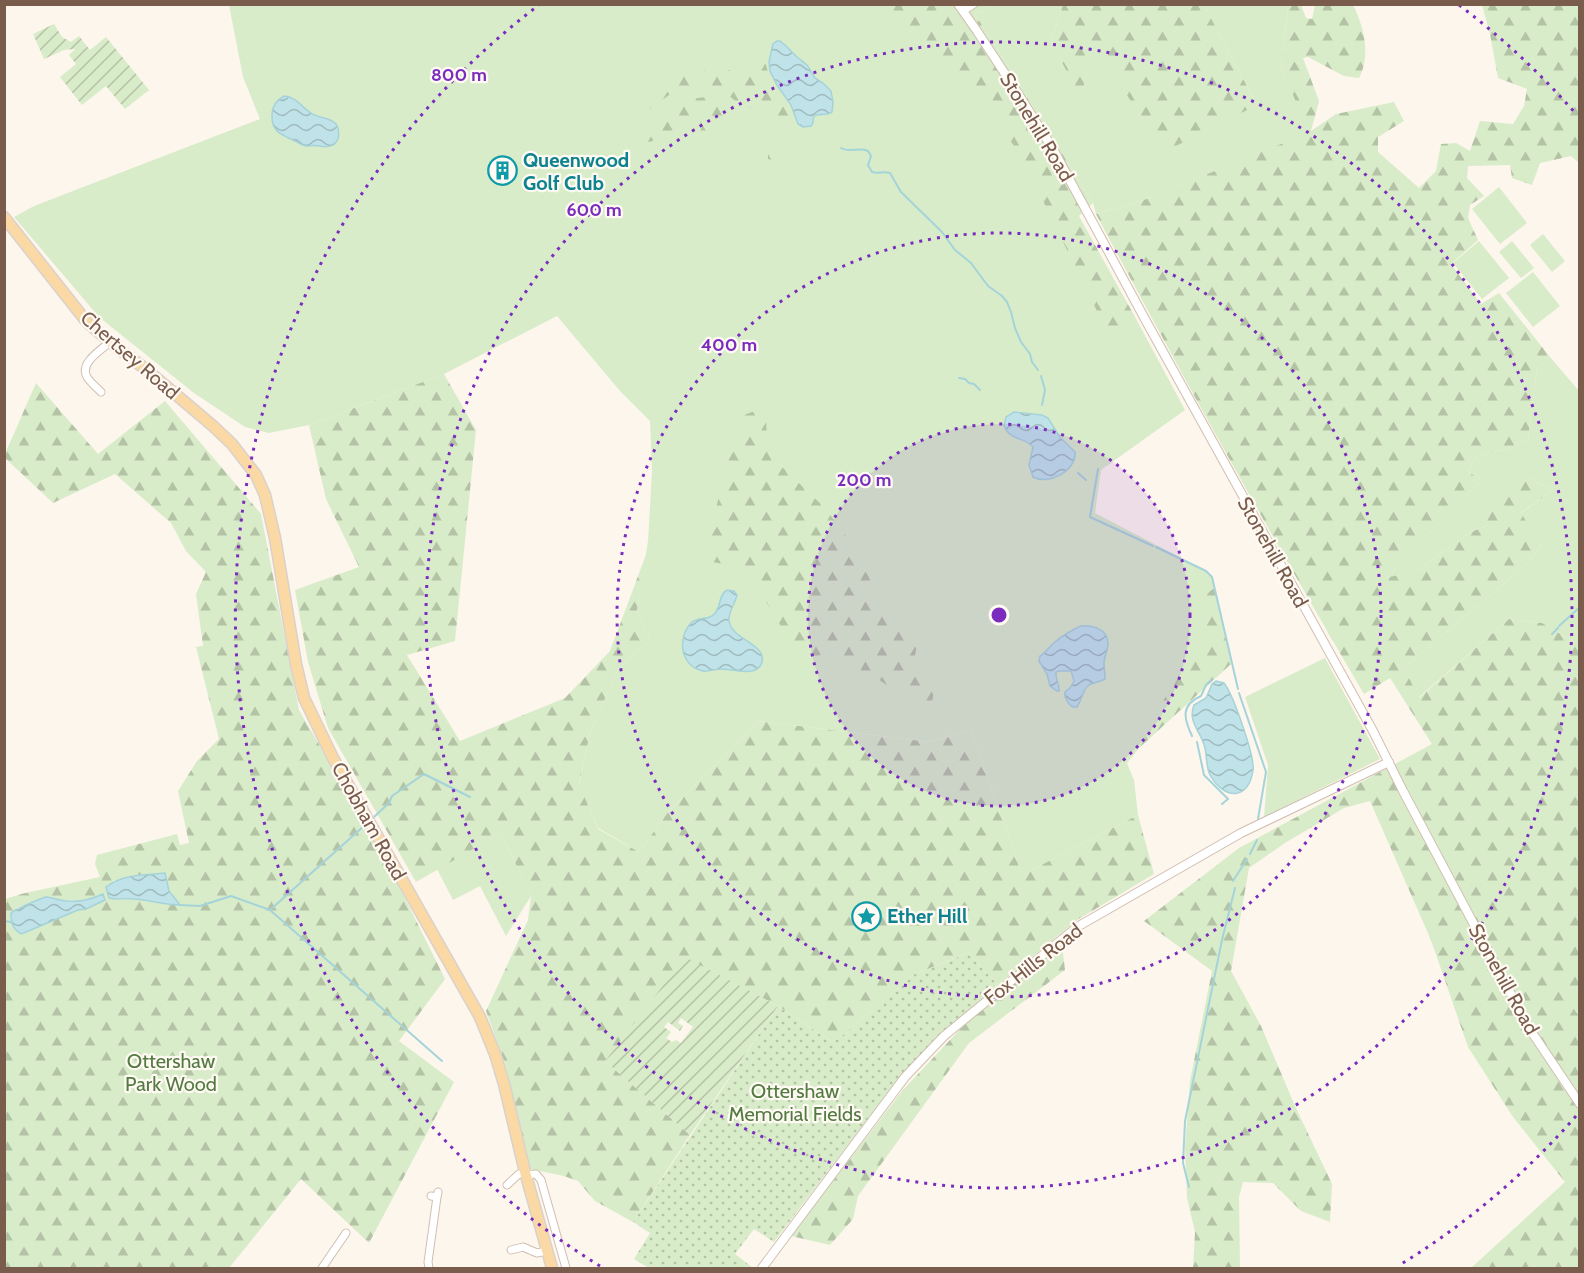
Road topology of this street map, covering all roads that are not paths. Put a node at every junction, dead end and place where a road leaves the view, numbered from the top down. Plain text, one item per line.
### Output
1 (974, 4) edge
2 (960, 8) edge
3 (4, 217) edge
4 (110, 342) junction
5 (101, 392) dead end
6 (243, 457) joint
7 (1389, 762) junction
8 (1580, 1104) edge
9 (525, 1173) junction
10 (507, 1185) dead end
11 (435, 1195) dead end
12 (346, 1233) dead end
13 (511, 1250) dead end
14 (547, 1251) junction
15 (321, 1269) edge
16 (429, 1269) edge
17 (552, 1269) edge
18 (566, 1269) edge
19 (762, 1269) edge

1 - 2 street
2 - 7 street, Stonehill Road
3 - 4 main road, Chertsey Road
4 - 5 street
4 - 6 main road, Chertsey Road
6 - 9 main road, Chobham Road
7 - 8 street, Stonehill Road
7 - 19 street, Fox Hills Road
9 - 10 street
9 - 14 main road, Chobham Road
9 - 18 street
11 - 16 street
12 - 15 street
13 - 14 street
14 - 17 main road, Chobham Road

